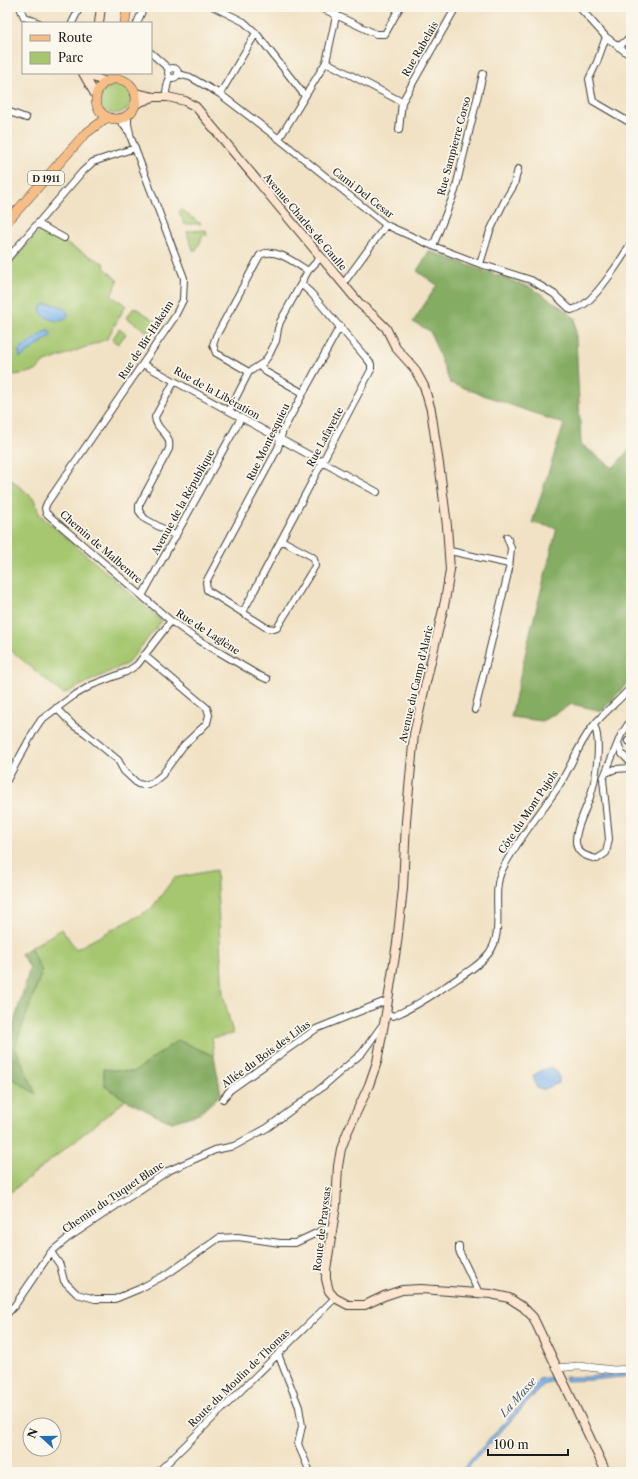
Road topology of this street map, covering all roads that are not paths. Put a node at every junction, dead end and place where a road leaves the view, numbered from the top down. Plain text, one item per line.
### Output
1 (22, 7) edge
2 (80, 7) edge
3 (102, 7) edge
4 (127, 7) edge
5 (144, 7) edge
6 (214, 7) edge
7 (319, 7) edge
8 (338, 7) edge
9 (400, 7) edge
10 (456, 7) edge
11 (579, 7) edge
12 (335, 14) junction
13 (99, 21) edge
14 (36, 22) edge
15 (72, 22) edge
16 (125, 22) edge
17 (137, 22) edge
18 (256, 33) junction
19 (606, 37) junction
20 (631, 37) edge
21 (618, 47) junction
22 (152, 53) edge
23 (631, 56) edge
24 (326, 62) junction
25 (169, 69) junction
26 (84, 74) edge
27 (91, 74) edge
28 (124, 74) edge
29 (178, 74) junction
30 (483, 74) dead end
31 (110, 78) edge
32 (170, 78) junction
33 (128, 83) junction
34 (135, 93) junction
35 (220, 94) junction
36 (96, 96) junction
37 (305, 96) junction
38 (165, 97) junction
39 (153, 98) junction
40 (402, 102) junction
41 (135, 104) junction
42 (98, 108) junction
43 (7, 110) edge
44 (128, 114) junction
45 (108, 117) junction
46 (26, 118) dead end
47 (118, 118) junction
48 (629, 122) dead end
49 (398, 130) dead end
50 (85, 134) junction
51 (131, 138) junction
52 (279, 139) junction
53 (135, 148) junction
54 (518, 169) dead end
55 (7, 222) edge
56 (38, 224) junction
57 (386, 225) junction
58 (64, 238) dead end
59 (631, 242) edge
60 (433, 246) junction
61 (321, 257) junction
62 (7, 259) edge
63 (480, 264) junction
64 (308, 271) junction
65 (301, 284) junction
66 (343, 284) junction
67 (340, 326) junction
68 (143, 364) junction
69 (260, 365) junction
70 (249, 372) junction
71 (174, 382) junction
72 (424, 386) joint
73 (304, 392) junction
74 (229, 411) junction
75 (241, 418) junction
76 (281, 440) junction
77 (323, 462) junction
78 (377, 492) dead end
79 (46, 513) joint
80 (176, 536) junction
81 (507, 537) dead end
82 (281, 540) junction
83 (450, 551) junction
84 (509, 564) junction
85 (142, 596) junction
86 (242, 612) junction
87 (171, 621) junction
88 (144, 655) junction
89 (267, 679) dead end
90 (631, 687) edge
91 (56, 708) junction
92 (476, 710) dead end
93 (631, 720) edge
94 (594, 725) junction
95 (618, 743) junction
96 (631, 763) edge
97 (631, 768) edge
98 (606, 773) junction
99 (8, 778) edge
100 (388, 1000) junction
101 (386, 1013) junction
102 (384, 1024) junction
103 (222, 1099) dead end
104 (333, 1229) junction
105 (459, 1246) dead end
106 (51, 1252) junction
107 (479, 1293) junction
108 (335, 1298) junction
109 (7, 1314) edge
110 (278, 1354) junction
111 (631, 1369) edge
112 (560, 1375) junction
113 (158, 1472) edge
114 (310, 1472) edge
115 (606, 1472) edge

1 - 14 street
2 - 15 street
3 - 13 main road
4 - 16 main road
5 - 17 street
6 - 18 street
7 - 12 street
8 - 12 street
9 - 12 street
10 - 40 street, Rue Rabelais
11 - 19 street
12 - 24 street
18 - 35 street
18 - 37 street
19 - 21 street
19 - 48 street
20 - 21 street
21 - 23 street
22 - 25 street
24 - 37 street
24 - 40 street
25 - 29 street
25 - 32 street
26 - 36 main road
27 - 31 main road
28 - 33 main road
29 - 32 street
29 - 35 street, Cami Del Cesar
30 - 60 street, Rue Sampierre Corso
31 - 33 main road
31 - 36 main road
32 - 38 street
33 - 34 main road
34 - 39 main road, Avenue Charles de Gaulle
34 - 41 main road
35 - 52 street, Cami Del Cesar
36 - 42 main road
37 - 52 street
38 - 39 main road, Avenue Charles de Gaulle
38 - 61 main road, Avenue Charles de Gaulle
39 - 41 main road, Avenue Charles de Gaulle
40 - 49 street, Rue Rabelais
41 - 44 main road
42 - 45 main road
42 - 50 main road, D 1911
43 - 46 street
44 - 47 main road
44 - 51 street, Rue de Bir-Hakeim
45 - 47 main road
45 - 50 main road, D 1911
47 - 51 street, Rue de Bir-Hakeim
50 - 55 main road, D 1911
51 - 53 street, Rue de Bir-Hakeim
52 - 57 street, Cami Del Cesar
53 - 56 street
53 - 68 street, Rue de Bir-Hakeim
54 - 63 street
56 - 58 street
56 - 62 street
57 - 60 street, Cami Del Cesar
57 - 66 street
59 - 63 street, Cami Del Cesar
60 - 63 street, Cami Del Cesar
61 - 64 street
61 - 66 main road, Avenue Charles de Gaulle
64 - 65 street
64 - 70 street
65 - 67 street, Rue Lafayette
65 - 69 street
66 - 72 main road, Avenue Charles de Gaulle
67 - 73 street, Rue Montesquieu
67 - 77 street, Rue Lafayette
68 - 71 street, Rue de la Libération
68 - 79 street, Rue de Bir-Hakeim
69 - 70 street
69 - 73 street
70 - 74 street
71 - 74 street, Rue de la Libération
71 - 80 street
72 - 83 main road, Avenue du Camp d'Alaric
73 - 76 street, Rue Montesquieu
74 - 75 street, Rue de la Libération
75 - 76 street, Rue de la Libération
75 - 80 street, Avenue de la République
76 - 77 street, Rue de la Libération
76 - 86 street, Rue Montesquieu
77 - 78 street, Rue de la Libération
77 - 82 street, Rue Lafayette
79 - 85 street, Chemin de Malbentre
80 - 85 street, Avenue de la République
81 - 84 street
82 - 86 street, Rue Lafayette
82 - 86 street
83 - 84 street
83 - 100 main road, Avenue du Camp d'Alaric
84 - 92 street
85 - 87 street, Rue de Laglène
87 - 88 street
87 - 89 street, Rue de Laglène
88 - 91 street
88 - 91 street
90 - 94 street, Côte du Mont Pujols
91 - 99 street
93 - 95 street
94 - 98 street
94 - 101 street, Côte du Mont Pujols
95 - 96 street
95 - 98 street
97 - 98 street
100 - 101 main road, Avenue du Camp d'Alaric
100 - 103 street, Allée du Bois des Lilas
101 - 102 main road, Route de Prayssas
102 - 104 main road, Route de Prayssas
102 - 106 street, Chemin du Tuquet Blanc
104 - 106 street
104 - 108 main road, Route de Prayssas
105 - 107 street
106 - 109 street, Chemin du Tuquet Blanc
107 - 108 main road
107 - 112 main road
108 - 110 street, Route du Moulin de Thomas
110 - 113 street, Route du Moulin de Thomas
110 - 114 street
111 - 112 street
112 - 115 main road

